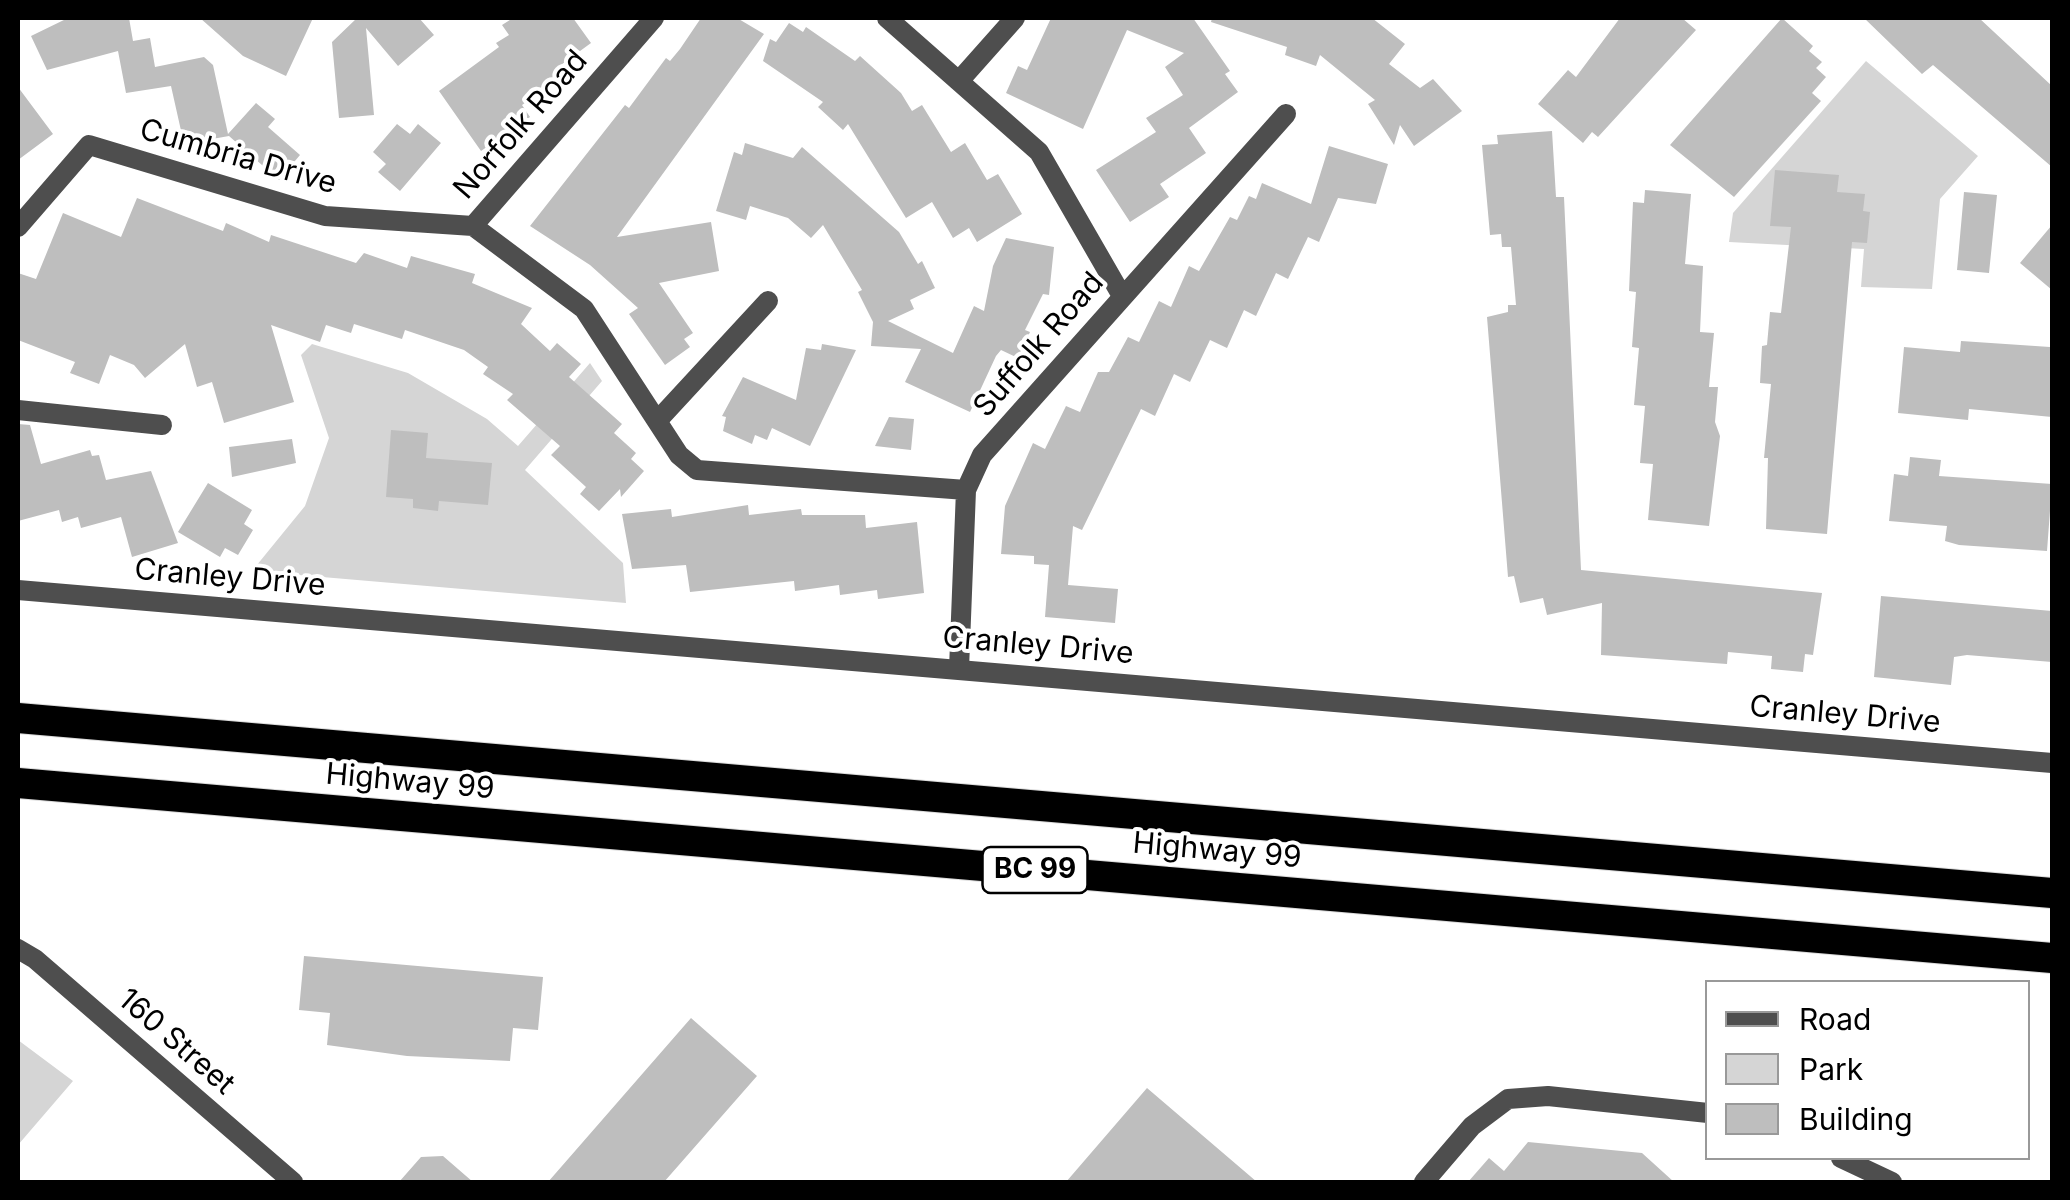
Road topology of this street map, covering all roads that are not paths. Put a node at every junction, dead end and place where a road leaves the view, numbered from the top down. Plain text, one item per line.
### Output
1 (654, 18) edge
2 (887, 18) edge
3 (1015, 18) edge
4 (960, 81) junction
5 (1286, 114) dead end
6 (473, 226) junction
7 (18, 227) edge
8 (1122, 296) junction
9 (768, 301) dead end
10 (18, 410) edge
11 (659, 419) junction
12 (162, 425) dead end
13 (966, 490) junction
14 (18, 590) edge
15 (960, 669) junction
16 (18, 718) edge
17 (2052, 763) edge
18 (18, 783) edge
19 (2052, 894) edge
20 (18, 949) edge
21 (2052, 958) edge
22 (1705, 1113) edge
23 (1845, 1160) edge
24 (293, 1182) edge
25 (1424, 1182) edge
26 (1892, 1182) edge

1 - 6 street, Norfolk Road
2 - 4 street
3 - 4 street
4 - 8 street
5 - 8 street, Suffolk Road
6 - 7 street, Cumbria Drive
6 - 11 street
8 - 13 street, Suffolk Road
9 - 11 street
10 - 12 street
11 - 13 street
13 - 15 street, Suffolk Road
14 - 15 street, Cranley Drive
15 - 17 street, Cranley Drive
16 - 19 highway, Highway 99 / BC 99
18 - 21 highway, Highway 99 / BC 99
20 - 24 street, 160 Street
22 - 25 street
23 - 26 street

